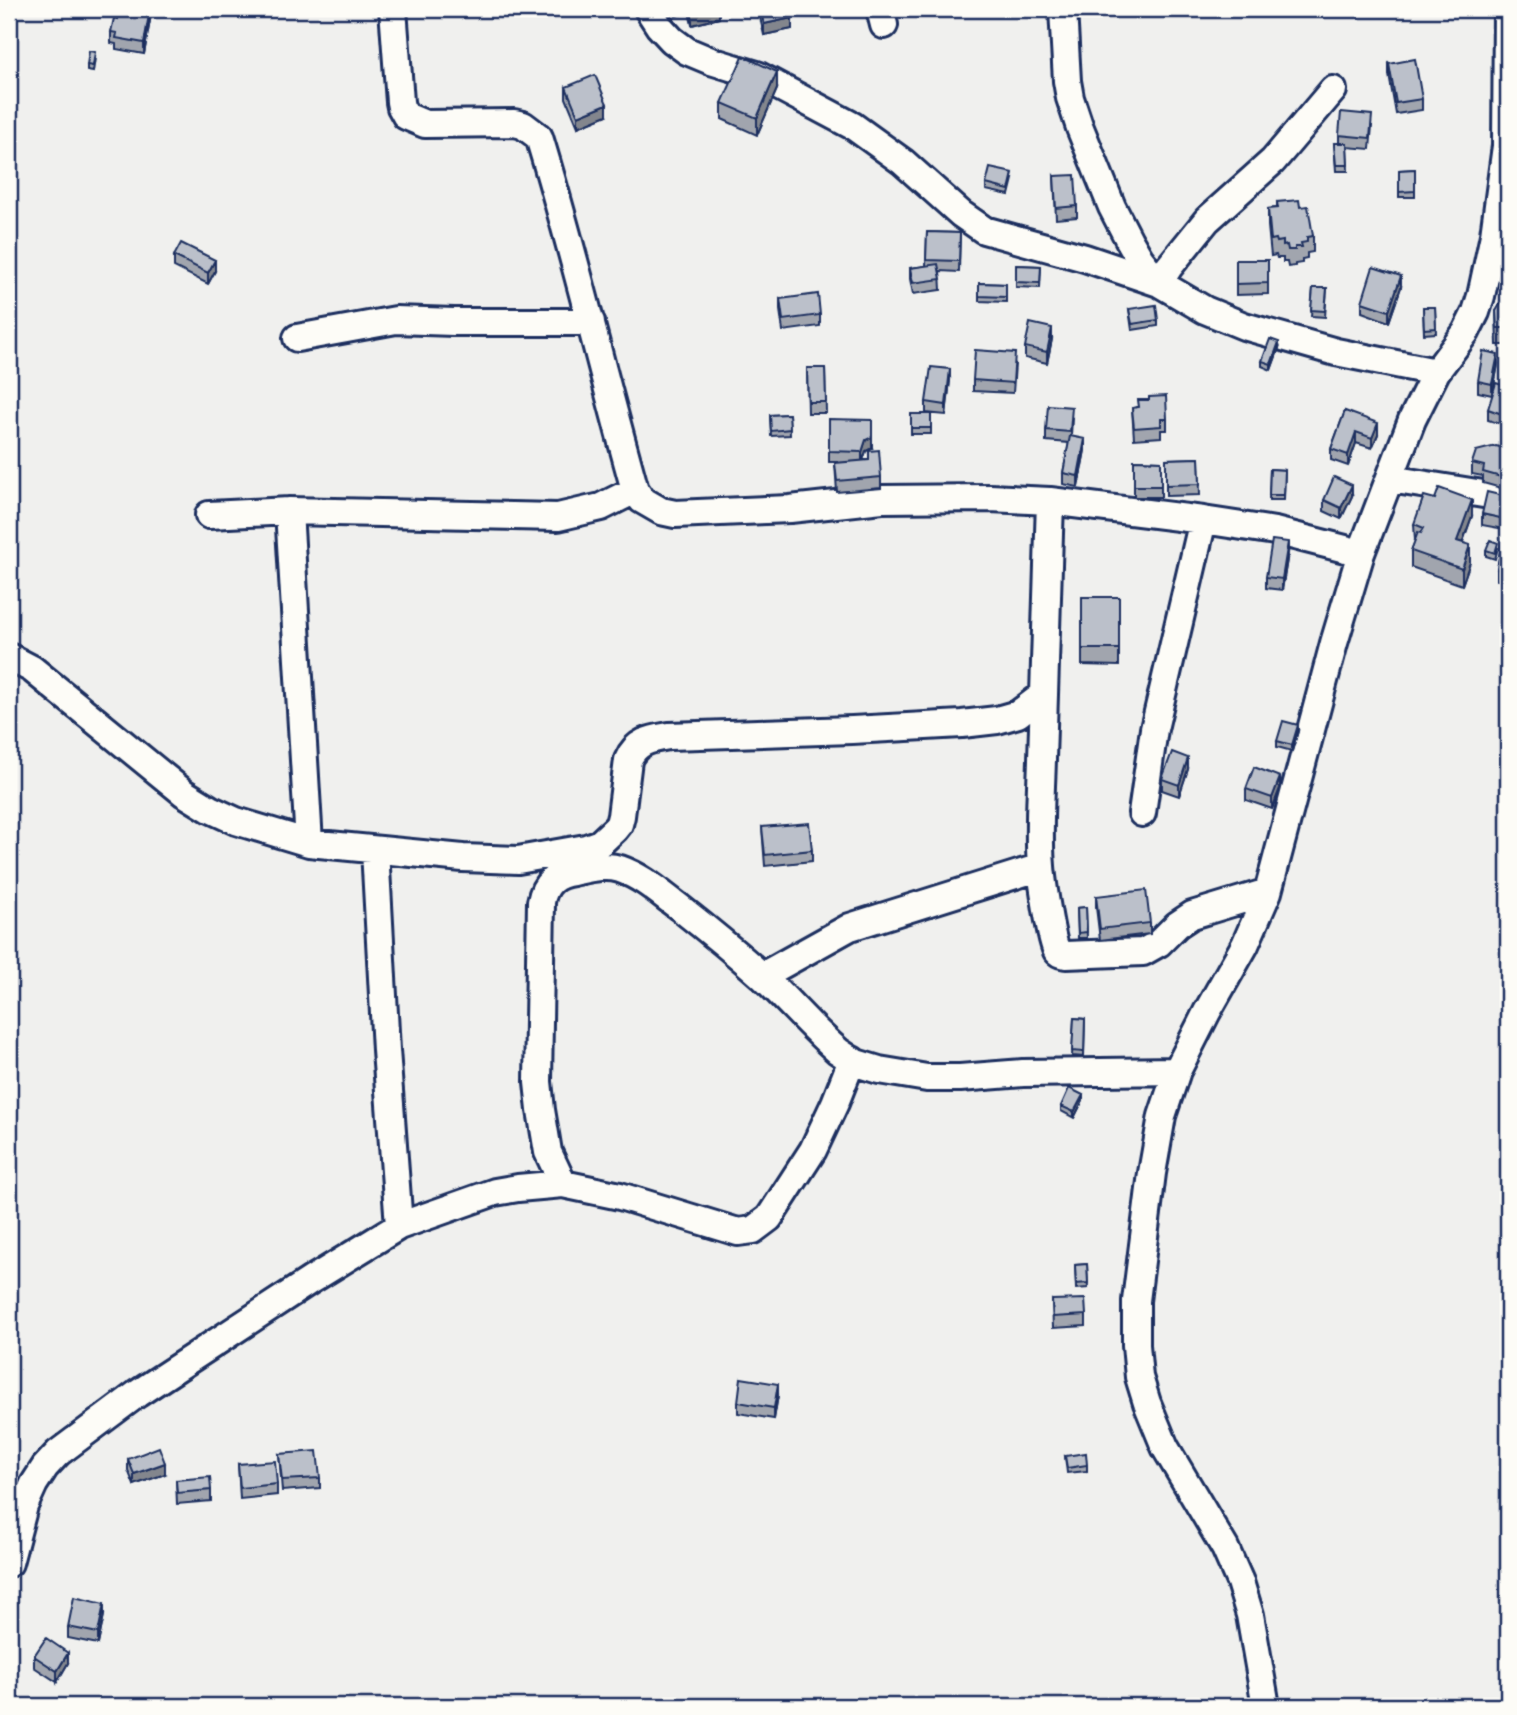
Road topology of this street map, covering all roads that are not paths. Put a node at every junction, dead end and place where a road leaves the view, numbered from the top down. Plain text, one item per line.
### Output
1 (393, 9) edge
2 (648, 9) edge
3 (1063, 9) edge
4 (1507, 9) edge
5 (1508, 62) edge
6 (1333, 90) dead end
7 (1159, 283) junction
8 (591, 322) junction
9 (297, 338) dead end
10 (1436, 372) junction
11 (1390, 479) junction
12 (635, 490) junction
13 (1508, 498) edge
14 (1050, 501) junction
15 (289, 511) junction
16 (209, 515) dead end
17 (1203, 520) junction
18 (1361, 553) junction
19 (9, 657) edge
20 (1043, 695) junction
21 (1142, 813) dead end
22 (309, 843) junction
23 (375, 850) junction
24 (1041, 867) junction
25 (1268, 892) junction
26 (762, 976) junction
27 (852, 1060) junction
28 (1177, 1071) junction
29 (563, 1184) junction
30 (399, 1226) junction
31 (9, 1563) edge
32 (1266, 1706) edge

1 - 8 street
2 - 7 street
3 - 7 street
4 - 5 street
5 - 10 street
6 - 7 street
7 - 10 street
8 - 9 street
8 - 12 street
10 - 11 street
11 - 13 street
11 - 18 street
12 - 14 street
12 - 15 street
14 - 17 street
14 - 20 street
15 - 16 street
15 - 22 street
17 - 18 street
17 - 21 street
18 - 25 street
19 - 22 street
20 - 23 street
20 - 24 street
22 - 23 street
23 - 30 street
24 - 25 street
24 - 26 street
25 - 28 street
26 - 27 street
26 - 29 street
27 - 28 street
27 - 29 street
28 - 32 street
29 - 30 street
30 - 31 street

